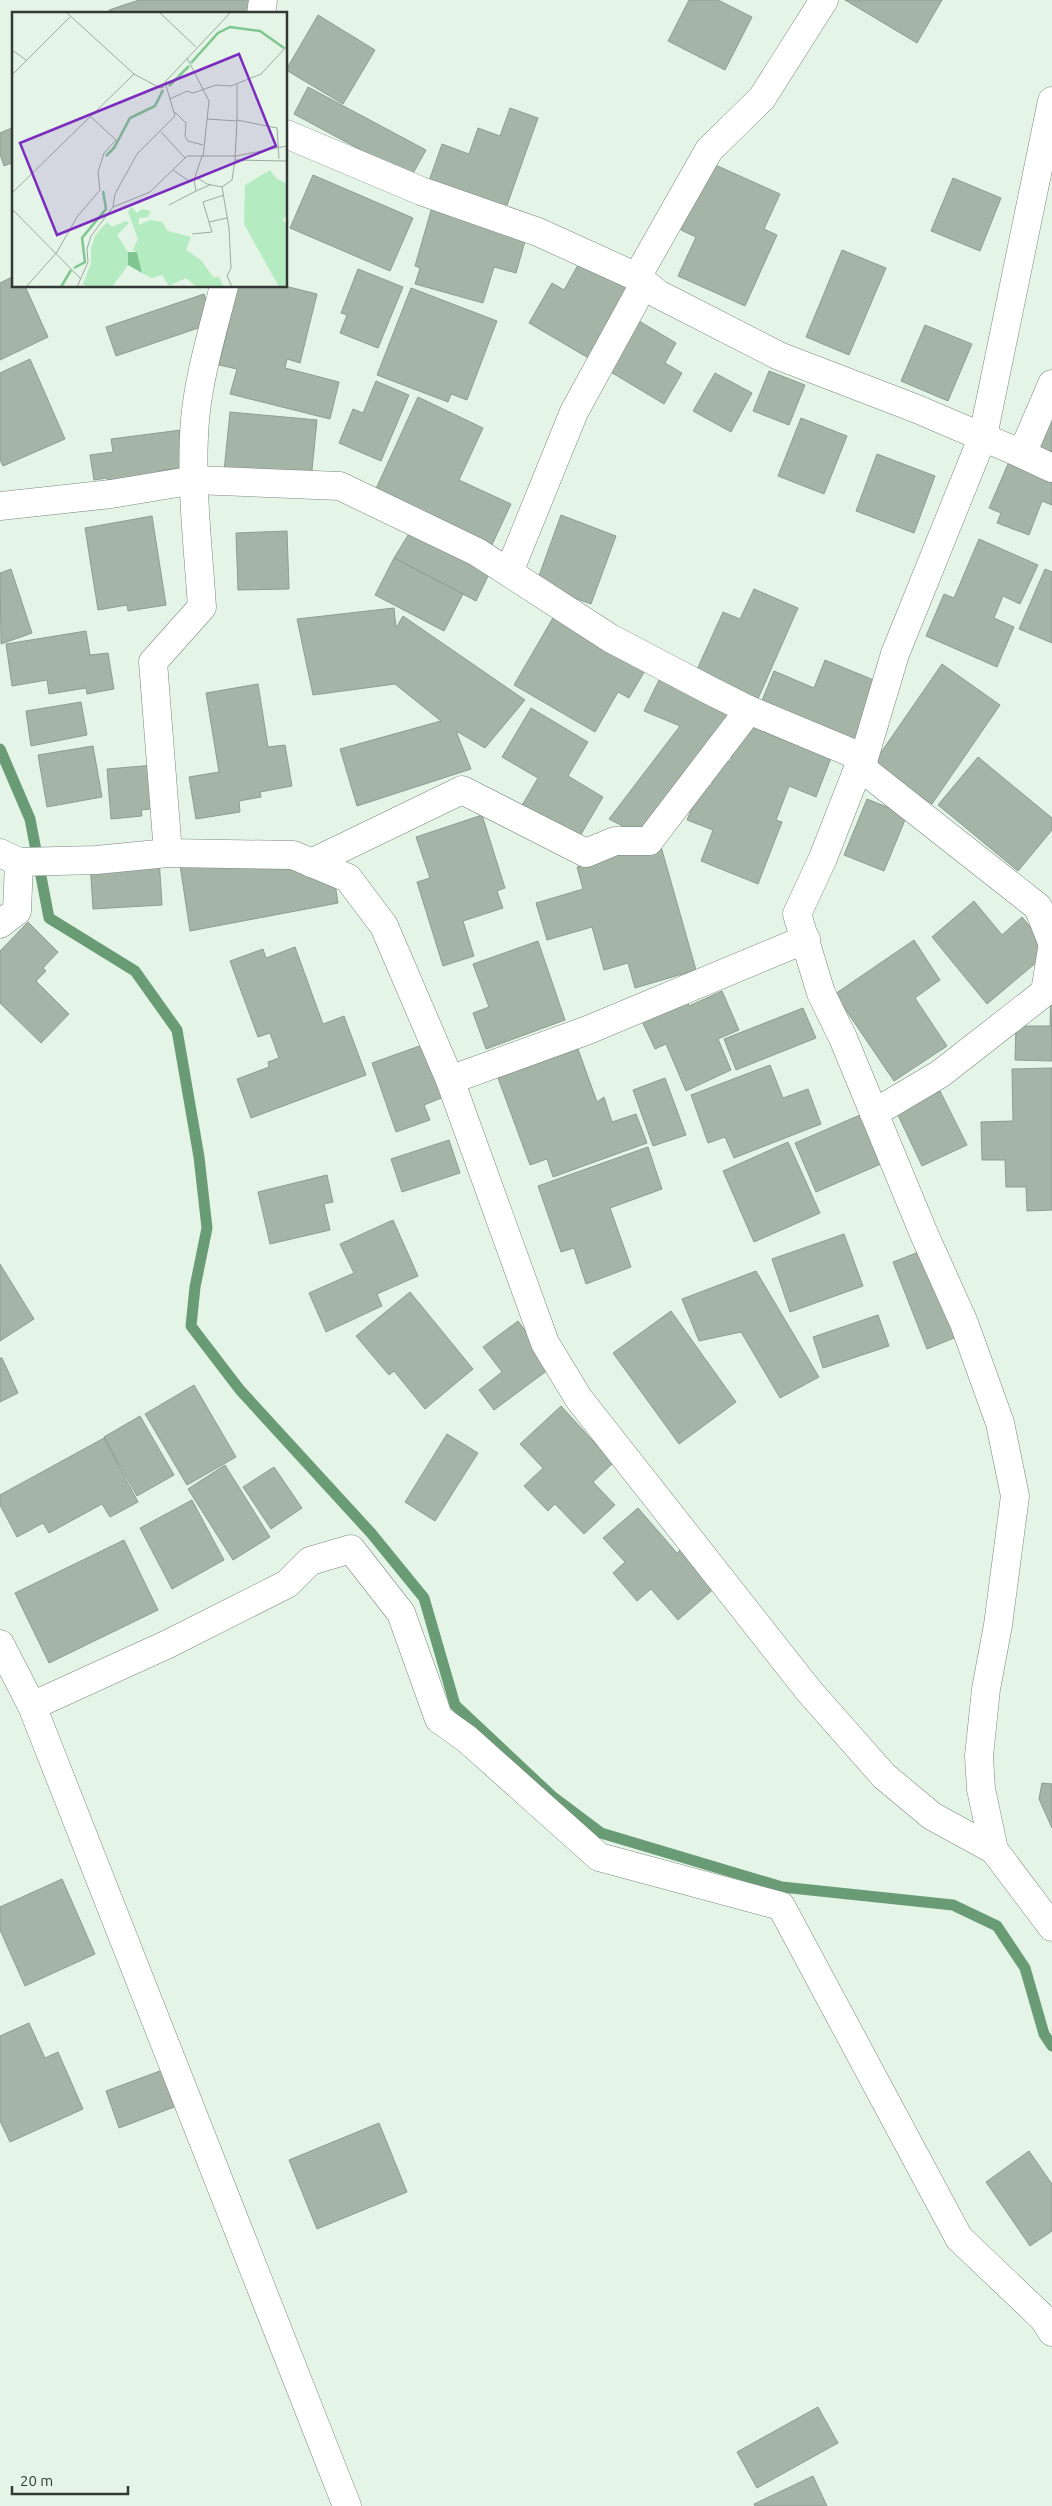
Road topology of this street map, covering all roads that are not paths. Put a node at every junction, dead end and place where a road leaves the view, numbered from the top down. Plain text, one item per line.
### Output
1 (824, 0) edge
2 (1052, 101) edge
3 (288, 135) edge
4 (641, 281) junction
5 (223, 288) edge
6 (1052, 384) edge
7 (983, 436) junction
8 (1022, 454) junction
9 (1052, 468) edge
10 (195, 480) junction
11 (0, 506) edge
12 (509, 572) junction
13 (749, 710) junction
14 (861, 762) junction
15 (168, 853) junction
16 (9, 857) edge
17 (311, 863) junction
18 (1045, 902) edge
19 (0, 924) edge
20 (806, 939) junction
21 (1052, 942) edge
22 (1052, 949) edge
23 (450, 1080) junction
24 (874, 1113) junction
25 (0, 1644) edge
26 (32, 1706) junction
27 (994, 1850) junction
28 (1052, 1927) edge
29 (1052, 2332) edge
30 (347, 2506) edge

1 - 4 street
2 - 7 street
3 - 4 street
4 - 7 street
4 - 12 street
5 - 10 street
6 - 8 street
7 - 8 street
7 - 14 street
8 - 9 street
10 - 11 street
10 - 12 street
10 - 15 street
12 - 13 street
13 - 14 street
13 - 17 street
14 - 18 street
14 - 20 street
15 - 16 street
15 - 17 street
16 - 19 street
17 - 23 street
18 - 21 street
20 - 23 street
20 - 24 street
22 - 24 street
23 - 27 street
24 - 27 street
25 - 26 street
26 - 29 street
26 - 30 street
27 - 28 street

